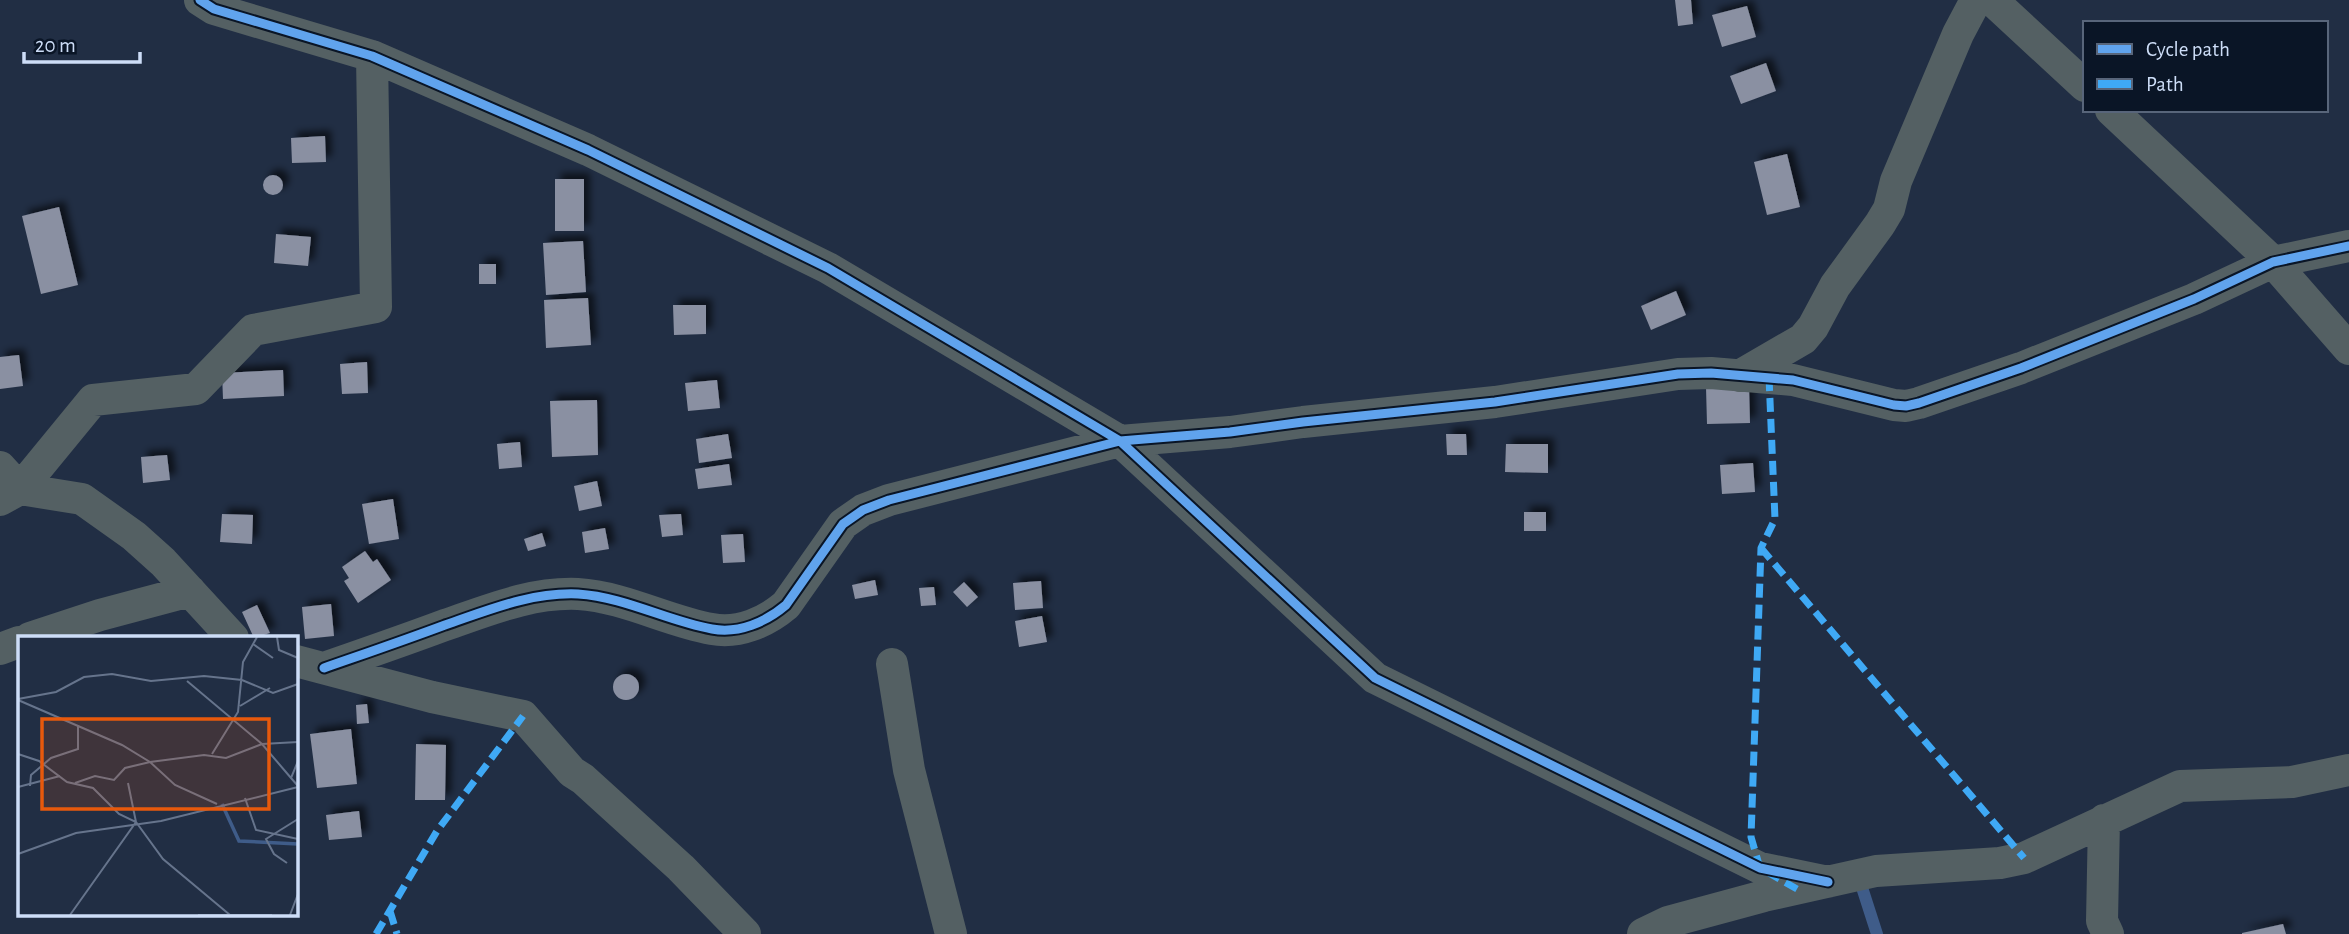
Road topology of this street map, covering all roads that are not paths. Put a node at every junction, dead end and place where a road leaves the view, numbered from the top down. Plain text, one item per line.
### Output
1 (200, 0) edge
2 (1976, 0) edge
3 (1992, 0) edge
4 (372, 56) junction
5 (2083, 84) edge
6 (2113, 112) edge
7 (2349, 246) edge
8 (2273, 262) junction
9 (2349, 349) edge
10 (1739, 376) junction
11 (1119, 441) junction
12 (7, 486) edge
13 (190, 591) junction
14 (36, 636) edge
15 (231, 636) edge
16 (18, 642) edge
17 (0, 649) edge
18 (892, 664) dead end
19 (310, 665) edge
20 (2349, 771) edge
21 (2104, 820) junction
22 (1828, 882) junction
23 (745, 934) edge
24 (951, 934) edge
25 (1643, 934) edge
26 (2108, 934) edge

1 - 4 street
2 - 10 street
3 - 5 street
4 - 11 street
4 - 12 street
6 - 8 street
7 - 8 street
8 - 9 street
8 - 10 street
10 - 11 street
11 - 19 street
11 - 22 street
12 - 13 street
13 - 14 street
13 - 15 street
16 - 17 street
18 - 24 street
19 - 23 street
20 - 21 street
21 - 22 street
21 - 26 street
22 - 25 street

